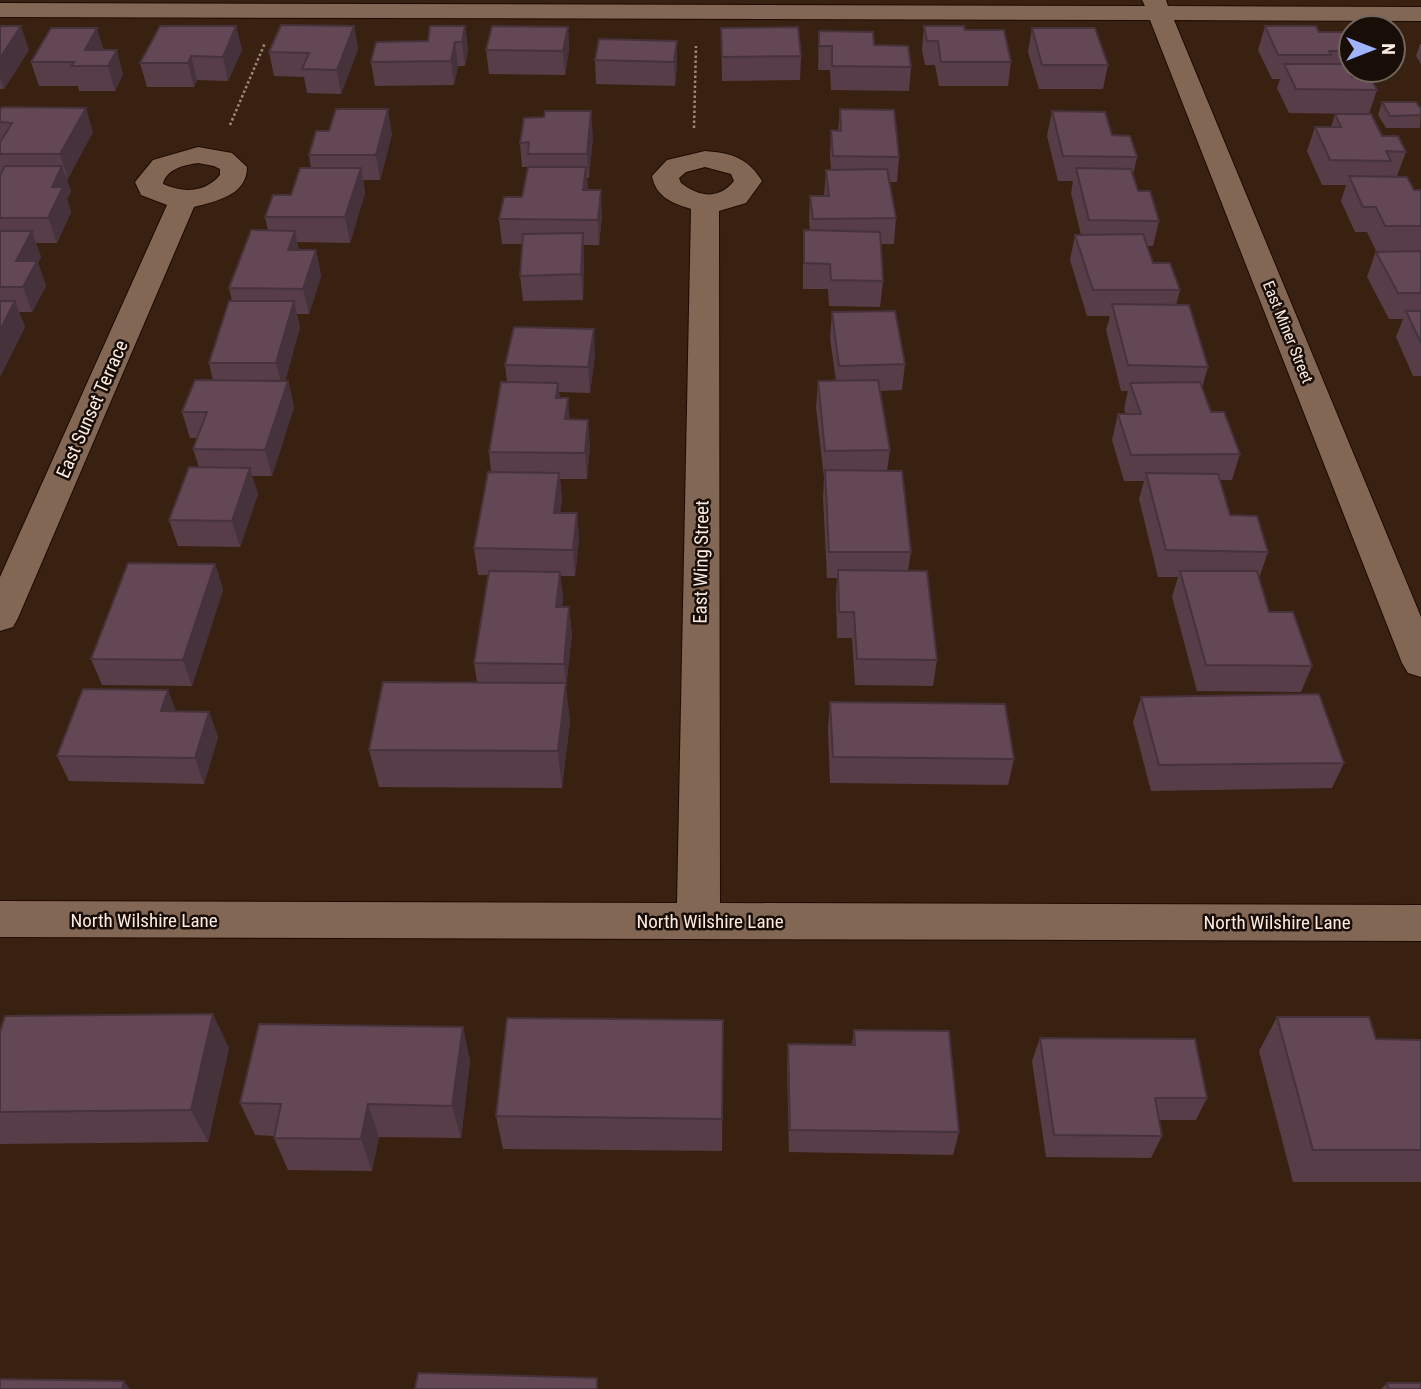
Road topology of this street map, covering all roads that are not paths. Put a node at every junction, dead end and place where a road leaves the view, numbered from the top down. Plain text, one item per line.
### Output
1 (37, 5) edge
2 (1157, 7) edge
3 (0, 10) edge
4 (1421, 14) edge
5 (184, 199) dead end
6 (705, 202) dead end
7 (0, 618) edge
8 (1421, 663) edge
9 (0, 919) edge
10 (698, 921) junction
11 (1421, 923) edge

1 - 2 street
1 - 3 street
2 - 4 street
2 - 8 street, East Miner Street
5 - 7 street, East Sunset Terrace
6 - 10 street, East Wing Street
9 - 10 street, North Wilshire Lane
10 - 11 street, North Wilshire Lane

